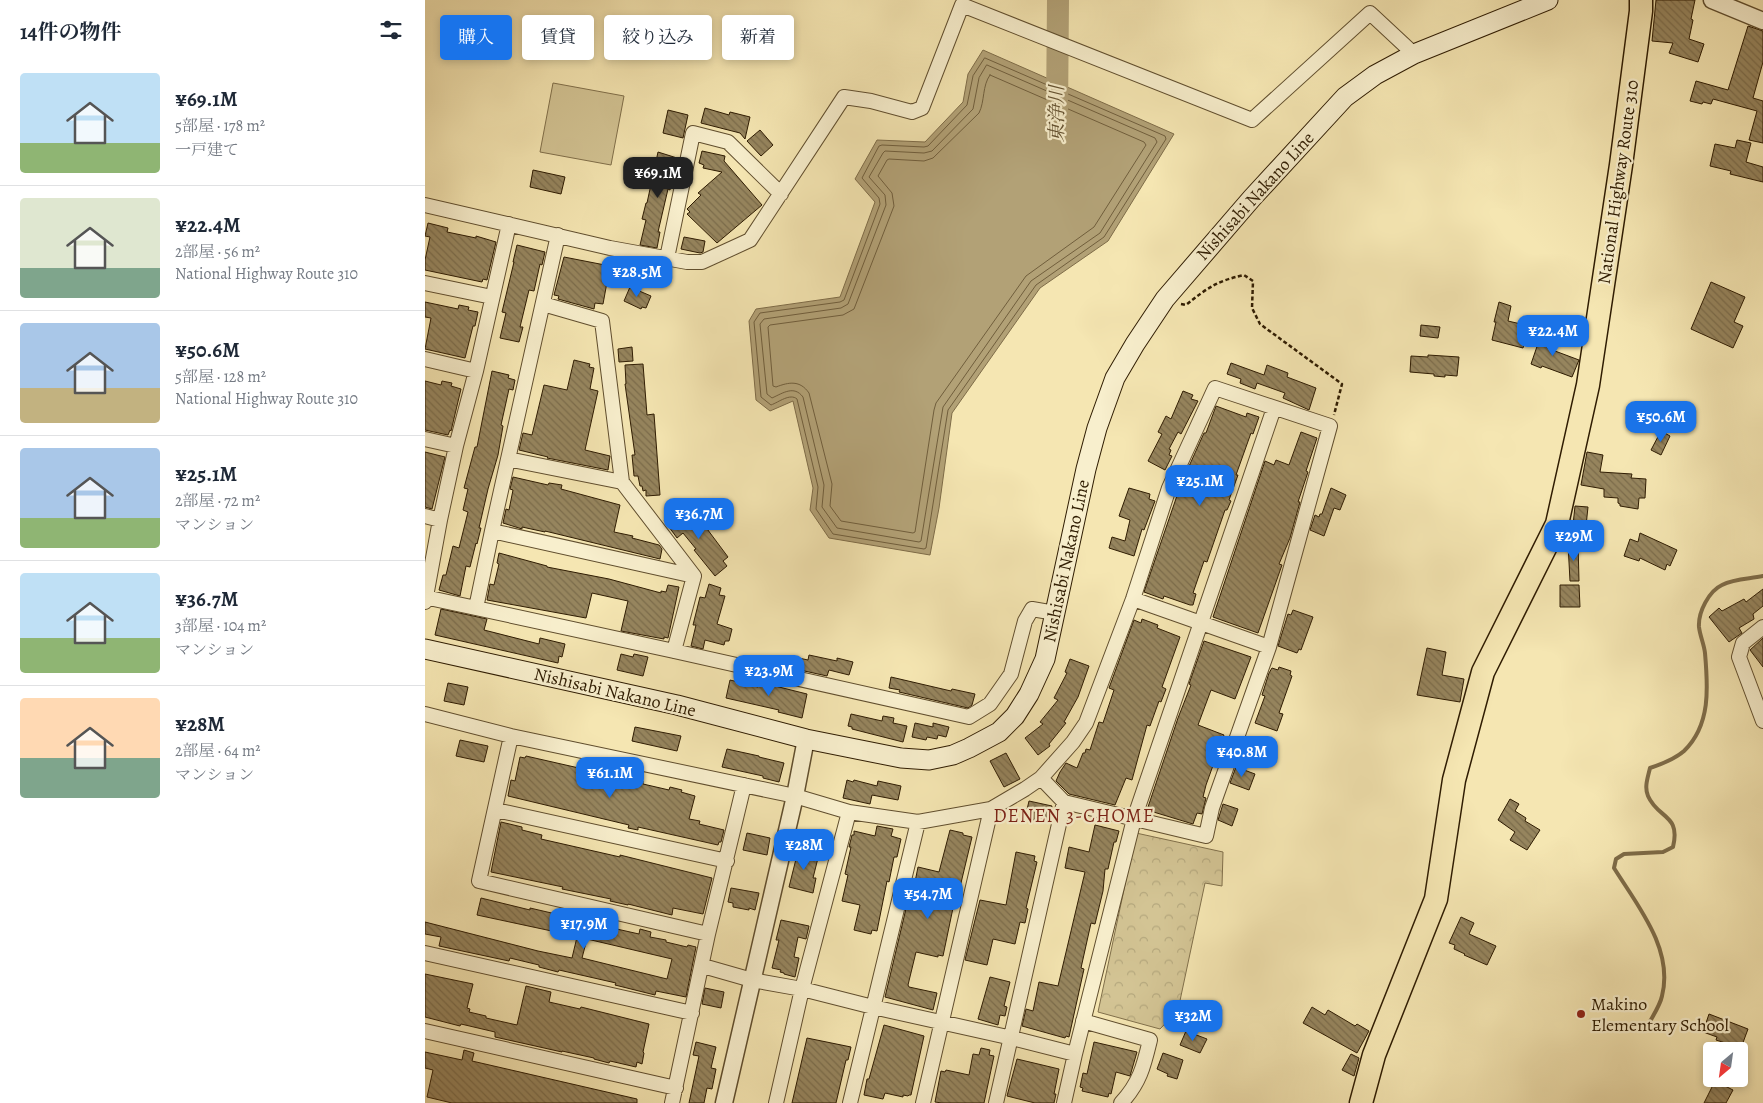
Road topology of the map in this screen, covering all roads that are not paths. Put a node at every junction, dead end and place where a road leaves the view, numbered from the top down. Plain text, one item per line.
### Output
1 (1548, 0) edge
2 (1641, 0) edge
3 (1712, 0) edge
4 (1763, 21) edge
5 (1414, 54) junction
6 (781, 194) junction
7 (425, 205) edge
8 (509, 224) junction
9 (558, 235) junction
10 (667, 258) junction
11 (425, 283) edge
12 (492, 297) junction
13 (543, 304) junction
14 (425, 359) edge
15 (476, 371) junction
16 (1274, 408) junction
17 (425, 439) edge
18 (456, 446) junction
19 (508, 459) junction
20 (622, 482) junction
21 (425, 516) edge
22 (440, 520) junction
23 (492, 530) junction
24 (694, 576) junction
25 (425, 599) edge
26 (1133, 599) junction
27 (476, 608) junction
28 (1055, 613) junction
29 (1200, 624) junction
30 (1763, 627) edge
31 (1269, 647) junction
32 (425, 649) edge
33 (674, 651) junction
34 (1760, 704) edge
35 (425, 714) edge
36 (1763, 721) edge
37 (511, 736) junction
38 (806, 740) junction
39 (1041, 778) junction
40 (744, 785) junction
41 (795, 796) junction
42 (1064, 802) junction
43 (991, 809) junction
44 (496, 810) junction
45 (849, 812) junction
46 (1134, 819) junction
47 (918, 822) junction
48 (727, 861) junction
49 (708, 934) junction
50 (425, 953) edge
51 (703, 966) junction
52 (752, 980) junction
53 (802, 989) junction
54 (873, 1007) junction
55 (692, 1013) junction
56 (943, 1022) junction
57 (1083, 1022) junction
58 (425, 1031) edge
59 (1011, 1038) junction
60 (1075, 1054) junction
61 (676, 1088) junction
62 (673, 1103) edge
63 (724, 1103) edge
64 (776, 1103) edge
65 (850, 1103) edge
66 (923, 1103) edge
67 (996, 1103) edge
68 (1064, 1103) edge
69 (1121, 1103) edge
70 (1361, 1103) edge

1 - 5 main road, Nishisabi Nakano Line
2 - 70 highway, National Highway Route 310
3 - 4 street
5 - 6 street
5 - 28 main road, Nishisabi Nakano Line
6 - 10 street
6 - 10 street
7 - 8 street
8 - 9 street
8 - 12 street
9 - 10 street
9 - 13 street
11 - 12 street
12 - 15 street
13 - 19 street
13 - 20 street
14 - 15 street
15 - 18 street
16 - 26 street
16 - 29 street
16 - 31 street
17 - 18 street
18 - 22 street
19 - 20 street
19 - 23 street
20 - 24 street
21 - 22 street
22 - 25 street
23 - 24 street
23 - 27 street
24 - 33 street
25 - 27 street
26 - 29 street
26 - 39 street
27 - 33 street
28 - 33 street
28 - 38 main road, Nishisabi Nakano Line
29 - 31 street
29 - 46 street
30 - 34 street
31 - 46 street
32 - 38 main road, Nishisabi Nakano Line
34 - 36 street
35 - 37 street
37 - 40 street
37 - 44 street
38 - 41 street
39 - 42 street
39 - 43 street
40 - 41 street
40 - 48 street
41 - 45 street
41 - 52 street
42 - 46 street
42 - 59 street
43 - 47 street
43 - 56 street
44 - 48 street
44 - 49 street
45 - 47 street
45 - 53 street
46 - 57 street
47 - 54 street
48 - 49 street
49 - 51 street
50 - 55 street
51 - 52 street
51 - 55 street
52 - 53 street
52 - 63 street
53 - 54 street
53 - 64 street
54 - 56 street
54 - 65 street
55 - 61 street
56 - 59 street
56 - 66 street
57 - 60 street
57 - 69 street
58 - 61 street
59 - 60 street
59 - 67 street
60 - 68 street
61 - 62 street

